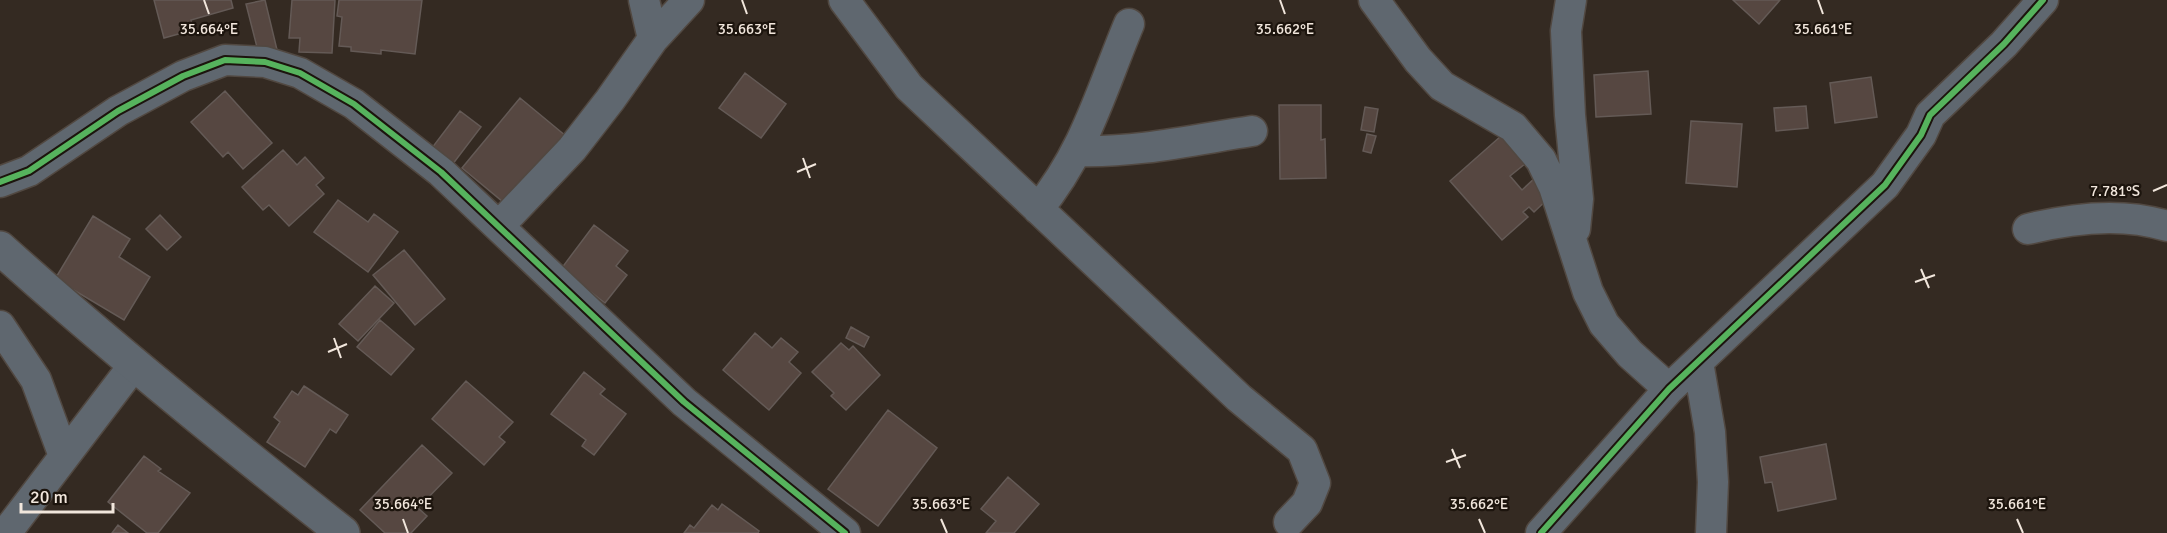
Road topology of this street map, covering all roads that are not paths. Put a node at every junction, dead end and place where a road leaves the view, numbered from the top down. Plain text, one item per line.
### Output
1 (644, 0) edge
2 (689, 0) edge
3 (844, 0) edge
4 (1374, 0) edge
5 (1571, 0) edge
6 (2043, 0) edge
7 (1129, 24) dead end
8 (653, 39) junction
9 (1252, 131) dead end
10 (1076, 151) junction
11 (0, 182) edge
12 (1038, 209) junction
13 (498, 226) junction
14 (2167, 226) edge
15 (2028, 229) dead end
16 (1571, 244) junction
17 (0, 248) edge
18 (0, 326) edge
19 (1698, 362) junction
20 (134, 365) junction
21 (1670, 389) junction
22 (64, 456) junction
23 (1290, 522) dead end
24 (6, 533) edge
25 (343, 533) edge
26 (845, 533) edge
27 (1541, 533) edge
28 (1711, 533) edge

1 - 8 street
2 - 8 street
3 - 12 street
4 - 16 street
5 - 16 street
6 - 19 street
7 - 10 street
8 - 13 street
9 - 10 street
10 - 12 street
11 - 13 street
12 - 23 street
13 - 26 street
14 - 15 street
16 - 21 street
17 - 20 street
18 - 22 street
19 - 21 street
19 - 28 street
20 - 22 street
20 - 25 street
21 - 27 street
22 - 24 street

